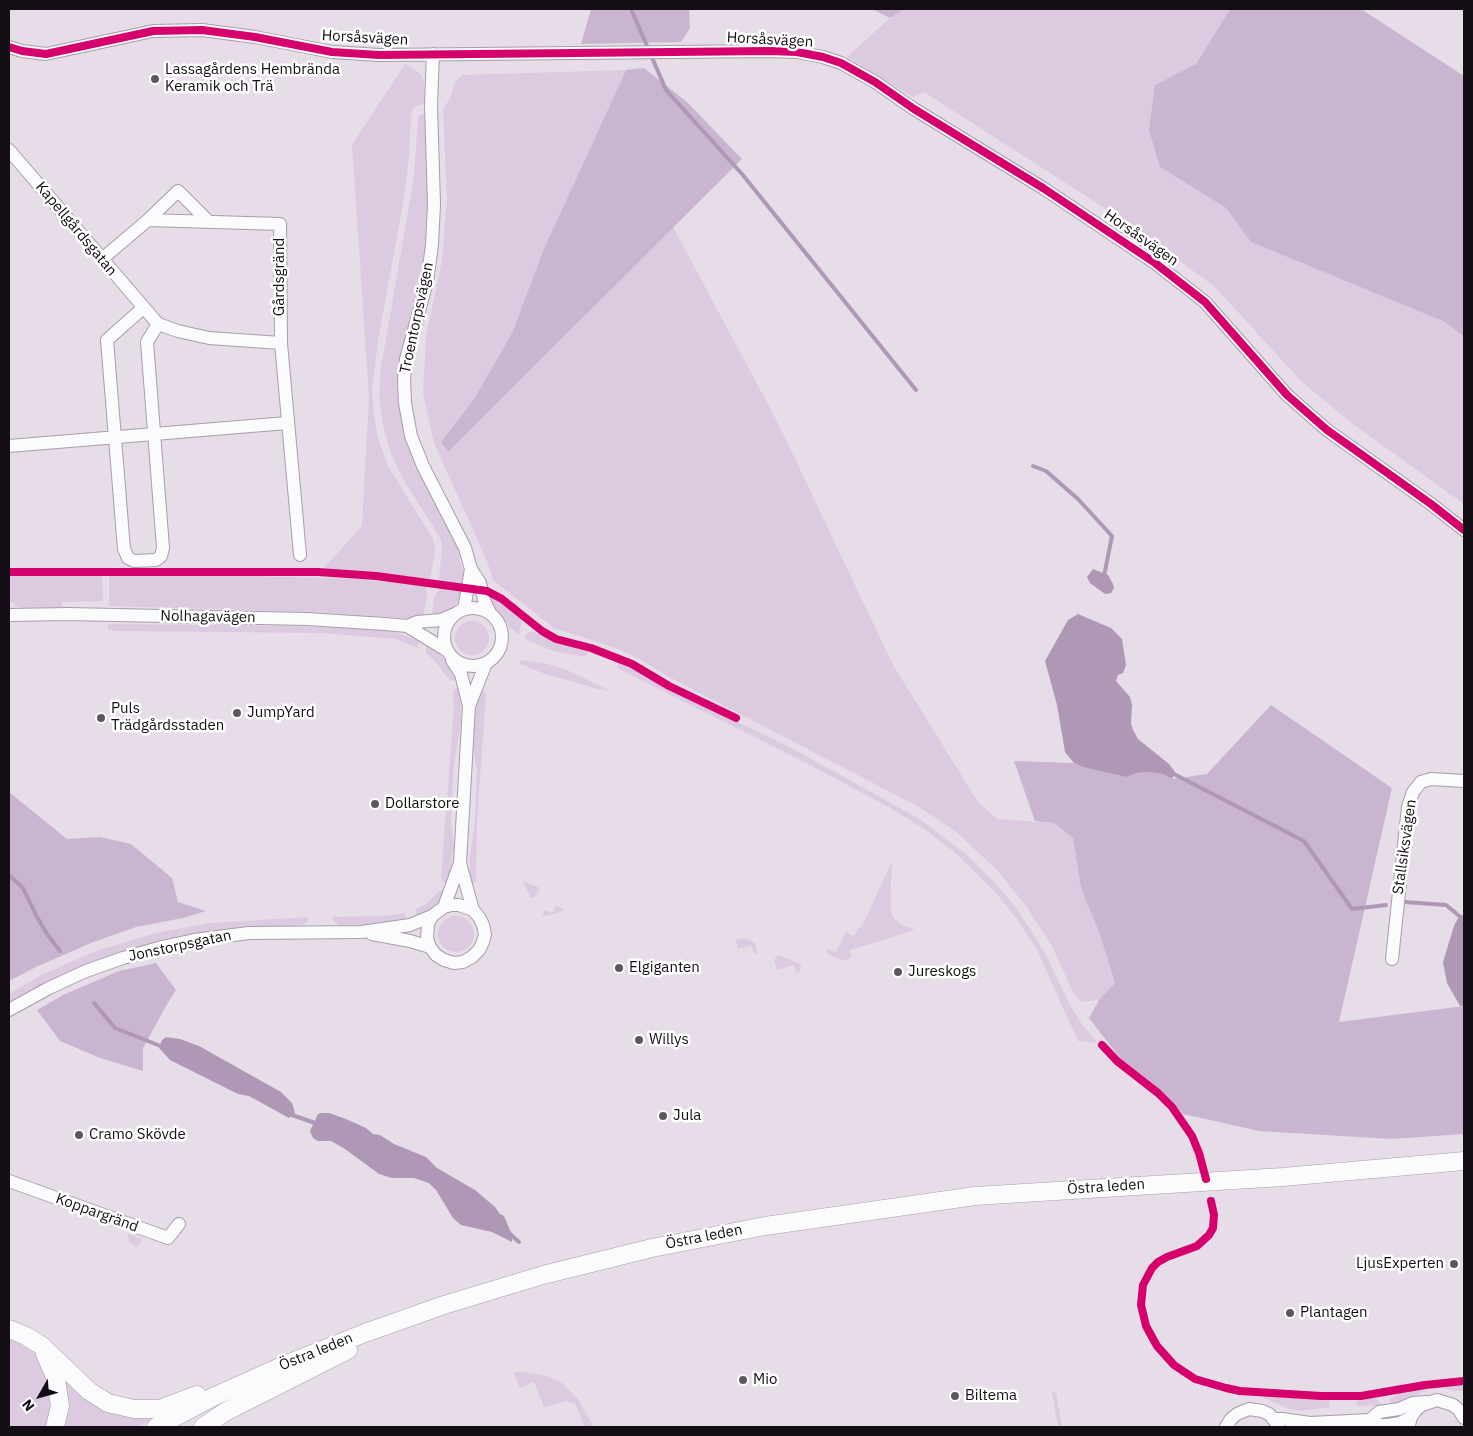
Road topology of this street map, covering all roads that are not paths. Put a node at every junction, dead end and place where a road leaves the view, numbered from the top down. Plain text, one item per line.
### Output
1 (9, 47) edge
2 (432, 54) junction
3 (9, 150) edge
4 (148, 220) junction
5 (208, 221) junction
6 (102, 259) junction
7 (143, 308) junction
8 (158, 324) junction
9 (281, 343) junction
10 (287, 422) junction
11 (154, 434) junction
12 (116, 437) junction
13 (9, 446) edge
14 (1464, 530) edge
15 (300, 555) dead end
16 (471, 569) junction
17 (459, 612) junction
18 (490, 613) junction
19 (9, 615) edge
20 (407, 626) junction
21 (449, 654) junction
22 (486, 664) junction
23 (469, 706) junction
24 (1464, 781) edge
25 (460, 863) junction
26 (444, 907) junction
27 (472, 910) junction
28 (432, 916) junction
29 (362, 932) junction
30 (430, 947) junction
31 (1392, 959) dead end
32 (9, 1010) edge
33 (1464, 1160) edge
34 (1283, 1177) junction
35 (9, 1181) edge
36 (179, 1224) dead end
37 (9, 1329) edge
38 (368, 1341) junction
39 (42, 1346) junction
40 (289, 1363) junction
41 (1430, 1402) junction
42 (1459, 1402) edge
43 (1464, 1418) edge
44 (1370, 1420) junction
45 (1410, 1422) edge
46 (1277, 1423) edge
47 (55, 1427) edge
48 (156, 1427) edge
49 (173, 1427) edge
50 (203, 1427) edge
51 (1226, 1427) edge

1 - 2 street, Horsåsvägen
2 - 14 street, Horsåsvägen
2 - 16 street, Troentorpsvägen
3 - 6 street, Kapellgårdsgatan
4 - 5 street, Gårdsgränd
4 - 5 street
4 - 6 street
5 - 9 street, Gårdsgränd
6 - 7 street, Kapellgårdsgatan
7 - 8 street, Kapellgårdsgatan
7 - 12 street
8 - 9 street, Kapellgårdsgatan
8 - 11 street
9 - 10 street
10 - 11 street
10 - 15 street
11 - 12 street
11 - 12 street
12 - 13 street
16 - 17 street, Troentorpsvägen
16 - 18 street, Troentorpsvägen
17 - 18 street
17 - 20 street, Nolhagavägen
17 - 21 street
18 - 22 street
19 - 20 street, Nolhagavägen
20 - 21 street, Nolhagavägen
21 - 22 street
21 - 23 street, Jonstorpsgatan
22 - 23 street, Jonstorpsgatan
23 - 25 street, Jonstorpsgatan
24 - 31 street, Stallsiksvägen
25 - 26 street, Jonstorpsgatan
25 - 27 street, Jonstorpsgatan
26 - 27 street
26 - 28 street, Jonstorpsgatan
27 - 30 street, Jonstorpsgatan
28 - 29 street, Jonstorpsgatan
28 - 30 street
29 - 30 street, Jonstorpsgatan
29 - 32 street, Jonstorpsgatan
33 - 34 highway, Östra leden
34 - 38 highway, Östra leden
34 - 40 highway, Östra leden
35 - 36 street, Koppargränd
37 - 39 highway
38 - 49 highway, Östra leden
38 - 50 highway
39 - 40 highway
39 - 47 highway
40 - 48 highway, Östra leden
41 - 42 street
41 - 44 street
41 - 45 street
42 - 43 street
44 - 45 street
44 - 46 street
46 - 51 street

